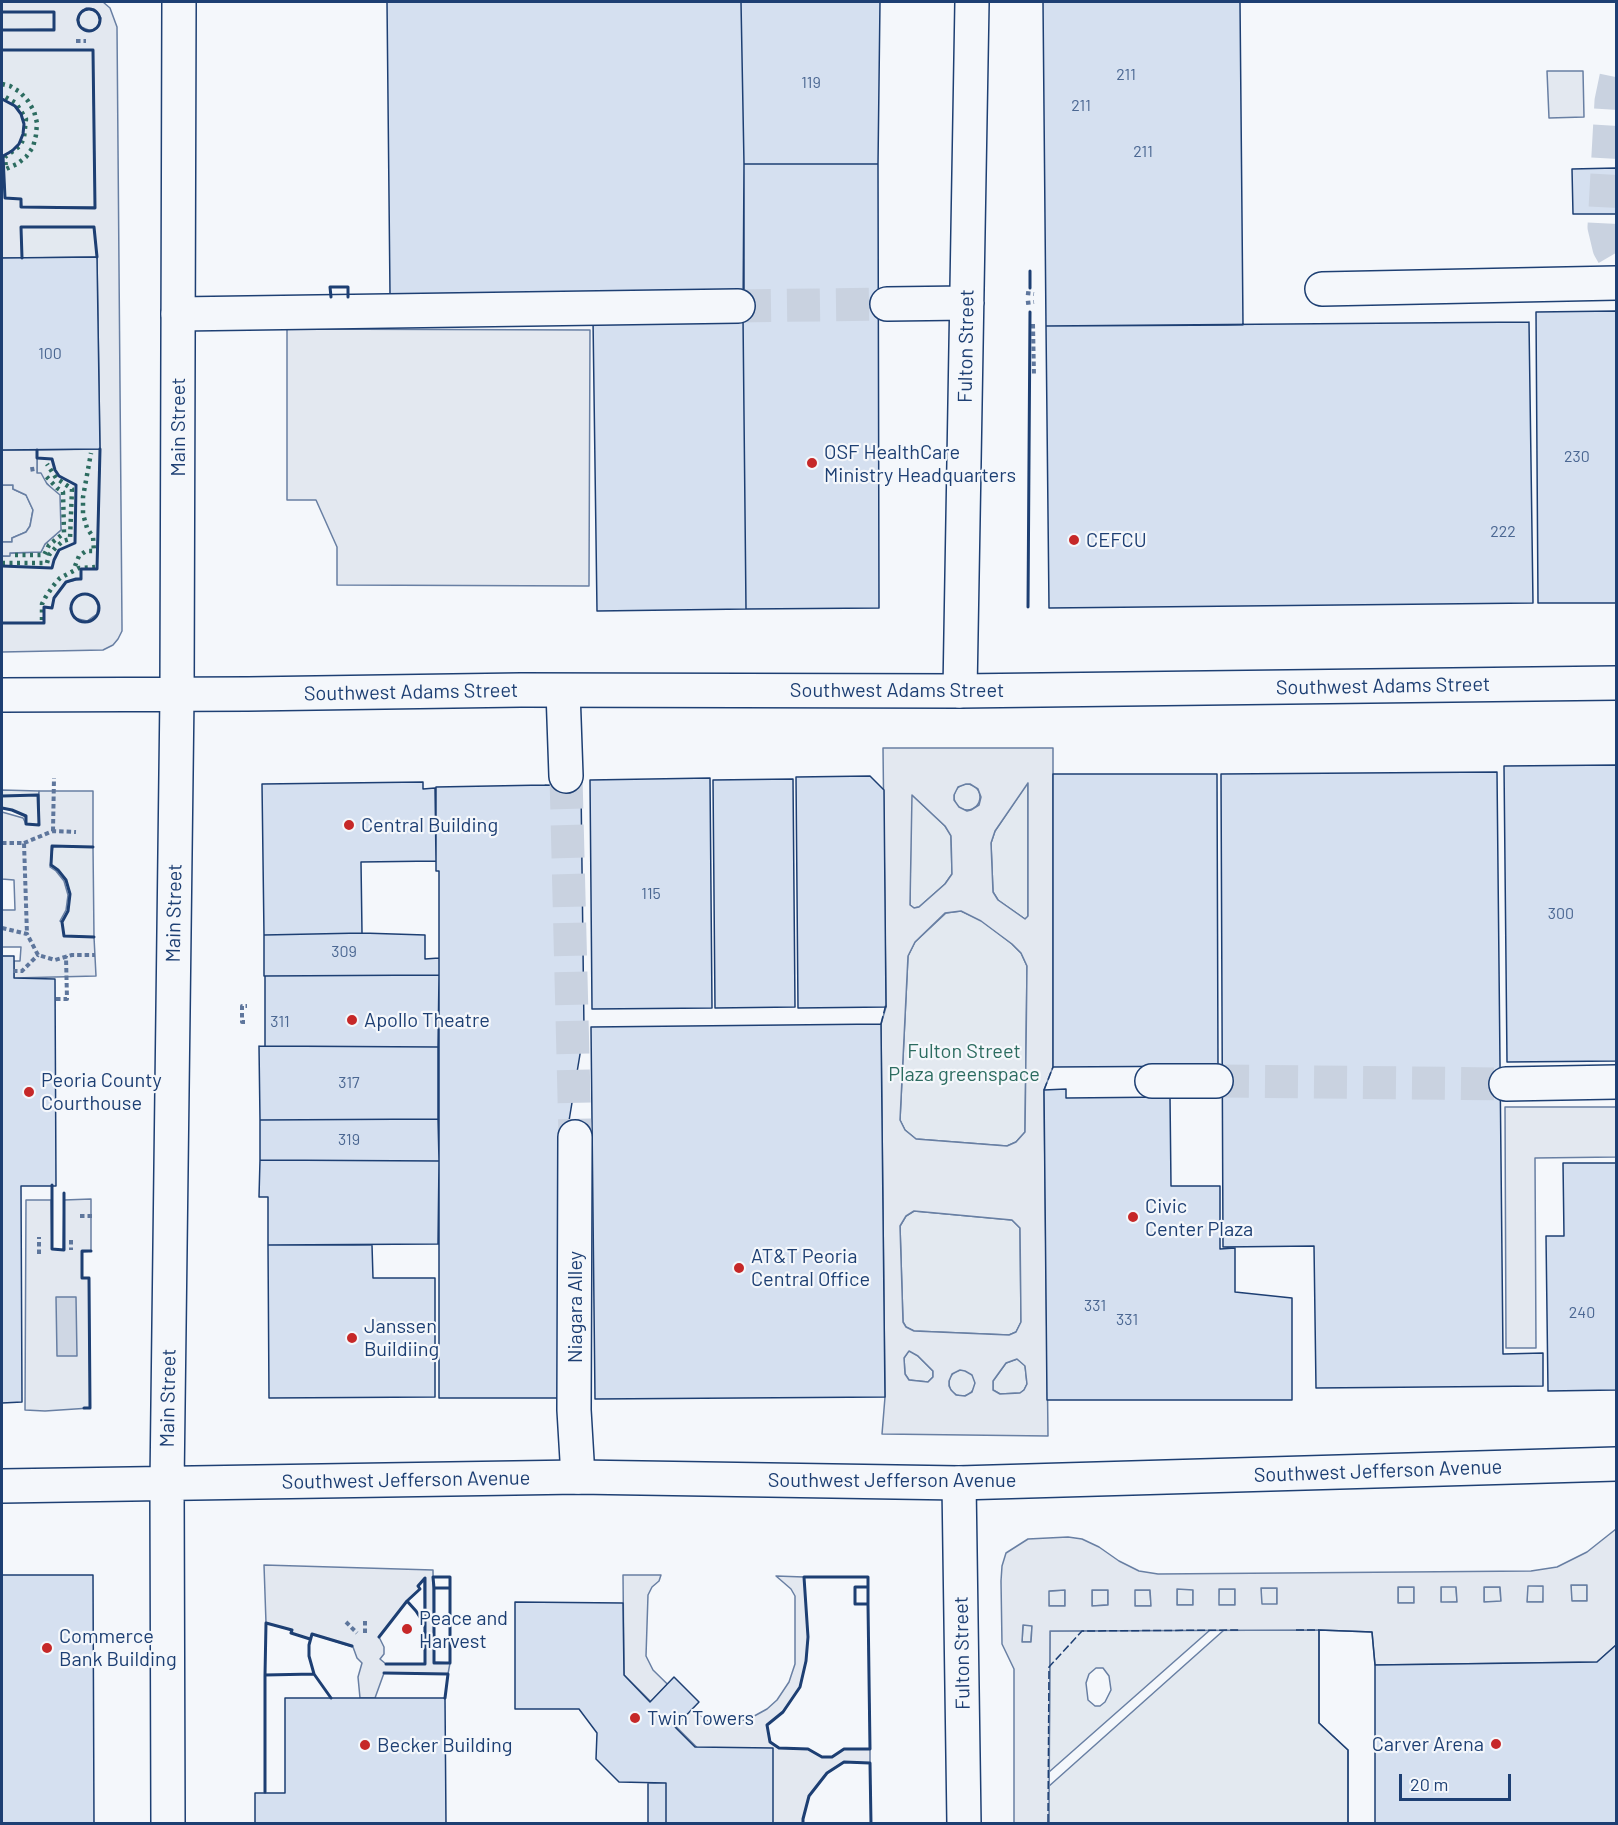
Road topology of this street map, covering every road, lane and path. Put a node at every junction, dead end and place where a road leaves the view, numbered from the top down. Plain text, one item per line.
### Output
1 (179, 2) edge
2 (972, 2) edge
3 (76, 41) dead end
4 (86, 41) dead end
5 (1617, 283) edge
6 (1323, 289) dead end
7 (1026, 293) dead end
8 (1034, 294) dead end
9 (1034, 302) dead end
10 (967, 303) junction
11 (1026, 303) dead end
12 (887, 304) tunnel mouth
13 (738, 306) tunnel mouth
14 (178, 314) junction
15 (1033, 324) dead end
16 (1034, 376) dead end
17 (32, 466) dead end
18 (33, 473) dead end
19 (1617, 683) edge
20 (563, 691) junction
21 (960, 691) junction
22 (2, 695) edge
23 (177, 695) junction
24 (566, 776) tunnel mouth
25 (54, 778) dead end
26 (53, 831) junction
27 (76, 832) dead end
28 (2, 843) edge
29 (24, 843) junction
30 (2, 928) edge
31 (27, 934) junction
32 (38, 955) junction
33 (95, 955) dead end
34 (66, 956) junction
35 (14, 971) dead end
36 (56, 999) dead end
37 (246, 1006) dead end
38 (245, 1022) dead end
39 (1152, 1081) dead end
40 (1216, 1081) tunnel mouth
41 (1617, 1082) edge
42 (1506, 1084) tunnel mouth
43 (575, 1137) tunnel mouth
44 (80, 1216) dead end
45 (92, 1216) dead end
46 (39, 1238) dead end
47 (71, 1240) dead end
48 (71, 1250) dead end
49 (39, 1254) dead end
50 (1617, 1464) edge
51 (578, 1477) junction
52 (959, 1483) junction
53 (167, 1484) junction
54 (2, 1485) edge
55 (365, 1619) dead end
56 (346, 1622) dead end
57 (357, 1633) dead end
58 (365, 1633) dead end
59 (168, 1824) edge
60 (964, 1824) edge

1 - 14 main road, Main Street
2 - 10 main road, Fulton Street
3 - 4 path
5 - 6 main road
7 - 8 path
9 - 11 path
10 - 12 main road
10 - 21 main road, Fulton Street
13 - 14 main road
14 - 23 main road, Main Street
15 - 16 path
17 - 18 path
19 - 21 main road, Southwest Adams Street
20 - 21 main road, Southwest Adams Street
20 - 23 main road, Southwest Adams Street
20 - 24 main road
22 - 23 main road, Southwest Adams Street
23 - 53 main road, Main Street
25 - 26 path
26 - 27 path
26 - 29 path
28 - 29 path
29 - 31 path
30 - 31 path
31 - 32 path
32 - 34 path
32 - 35 path
33 - 34 path
34 - 36 path
37 - 38 path
39 - 40 main road
41 - 42 main road
43 - 51 main road, Niagara Alley
44 - 45 path
46 - 49 path
47 - 48 path
50 - 52 main road, Southwest Jefferson Avenue
51 - 52 main road, Southwest Jefferson Avenue
51 - 53 main road, Southwest Jefferson Avenue
52 - 60 main road, Fulton Street
53 - 54 main road, Southwest Jefferson Avenue
53 - 59 main road, Main Street
55 - 58 path
56 - 57 path

